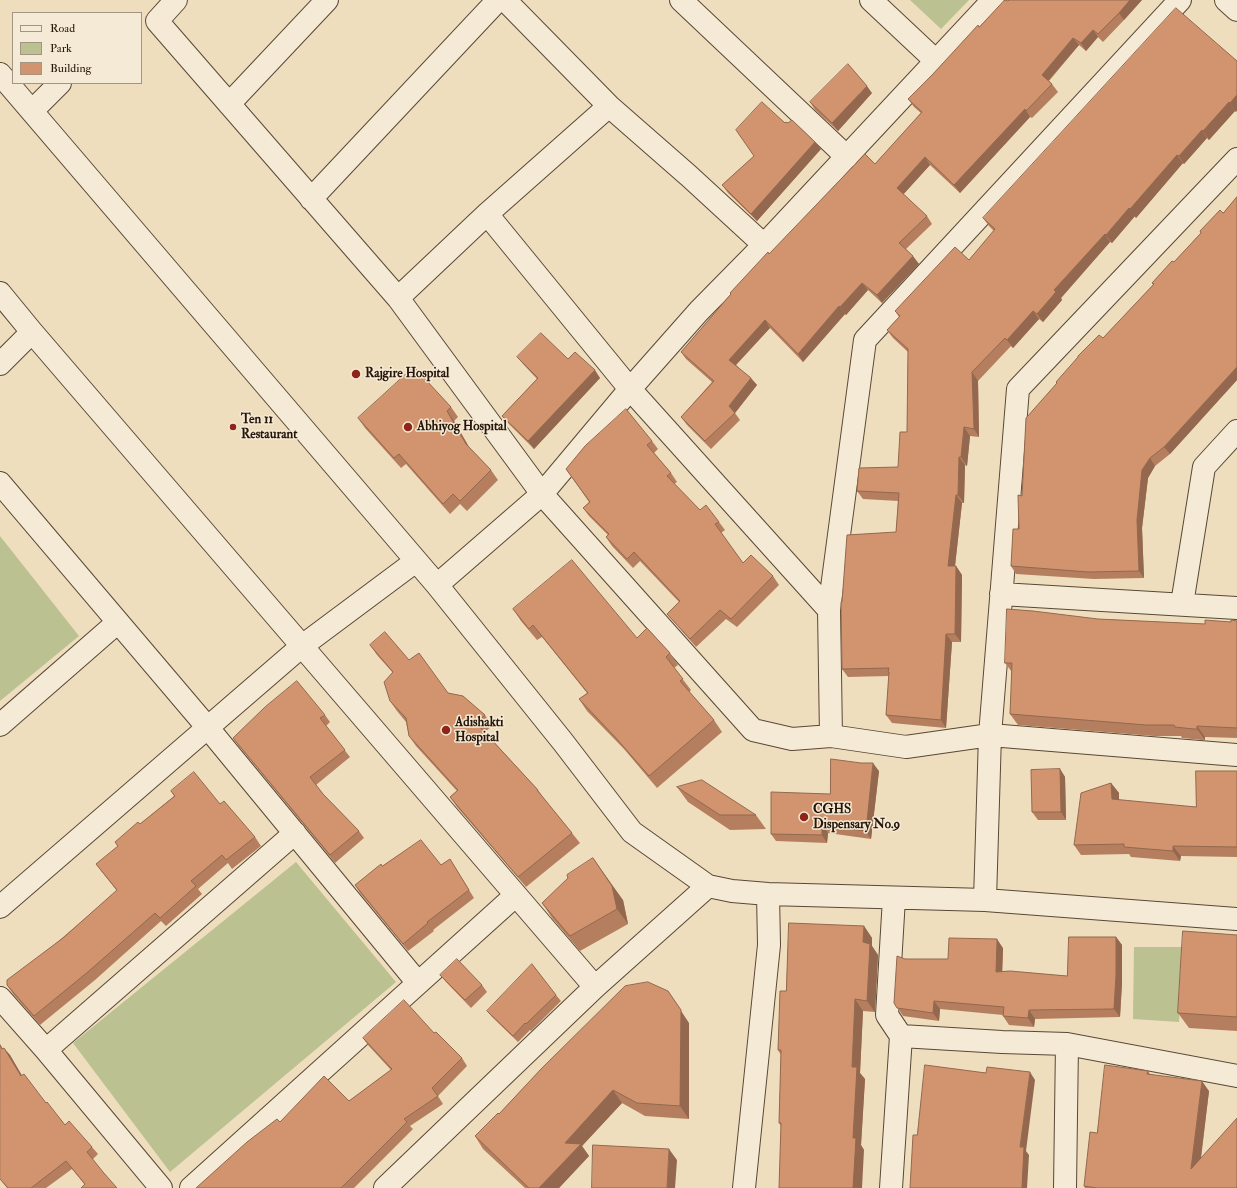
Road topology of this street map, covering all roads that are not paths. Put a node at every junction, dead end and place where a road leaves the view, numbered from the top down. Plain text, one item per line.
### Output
1 (176, 0) edge
2 (326, 0) edge
3 (498, 0) edge
4 (505, 0) edge
5 (681, 0) edge
6 (871, 0) edge
7 (993, 0) edge
8 (1180, 0) edge
9 (1226, 0) edge
10 (1237, 10) edge
11 (149, 22) edge
12 (936, 61) junction
13 (0, 74) edge
14 (59, 84) edge
15 (229, 104) junction
16 (609, 106) junction
17 (32, 111) junction
18 (847, 157) junction
19 (1237, 159) edge
20 (311, 199) junction
21 (487, 214) junction
22 (764, 245) junction
23 (0, 293) edge
24 (398, 298) junction
25 (32, 332) junction
26 (0, 364) edge
27 (630, 389) junction
28 (1237, 431) edge
29 (0, 483) edge
30 (542, 494) junction
31 (416, 561) junction
32 (437, 585) junction
33 (1001, 594) junction
34 (1182, 604) junction
35 (1237, 608) edge
36 (829, 610) junction
37 (118, 622) junction
38 (302, 646) junction
39 (0, 725) edge
40 (208, 728) junction
41 (990, 735) junction
42 (831, 736) junction
43 (1237, 755) edge
44 (295, 833) junction
45 (708, 886) junction
46 (768, 894) junction
47 (516, 895) junction
48 (894, 898) junction
49 (985, 900) junction
50 (0, 907) edge
51 (1237, 919) edge
52 (418, 983) junction
53 (595, 987) junction
54 (0, 998) edge
55 (901, 1036) junction
56 (1067, 1044) junction
57 (46, 1050) junction
58 (1237, 1076) edge
59 (161, 1188) edge
60 (191, 1188) edge
61 (385, 1188) edge
62 (744, 1188) edge
63 (891, 1188) edge
64 (1066, 1188) edge

1 - 11 street
2 - 15 street
3 - 20 street
4 - 16 street
5 - 18 street
6 - 12 street
7 - 12 street
8 - 36 street
9 - 10 street
11 - 15 street
12 - 18 street
13 - 17 street
14 - 17 street
15 - 20 street
16 - 21 street
16 - 22 street
17 - 31 street
18 - 22 street
19 - 33 street
20 - 24 street
21 - 24 street
21 - 27 street
22 - 27 street
23 - 25 street
24 - 30 street
25 - 26 street
25 - 38 street
27 - 30 street
27 - 36 street
28 - 34 street
29 - 37 street
30 - 32 street
30 - 42 street
31 - 32 street
31 - 38 street
32 - 45 street
33 - 34 street
33 - 41 street
34 - 35 street
36 - 42 street
37 - 39 street
37 - 40 street
38 - 40 street
38 - 47 street
40 - 44 street
40 - 50 street
41 - 42 street
41 - 43 street
41 - 49 street
44 - 52 street
44 - 57 street
45 - 46 street
45 - 53 street
46 - 48 street
46 - 62 street
47 - 52 street
47 - 53 street
48 - 49 street
48 - 55 street
49 - 51 street
52 - 60 street
53 - 61 street
54 - 57 street
55 - 56 street
55 - 63 street
56 - 58 street
56 - 64 street
57 - 59 street

